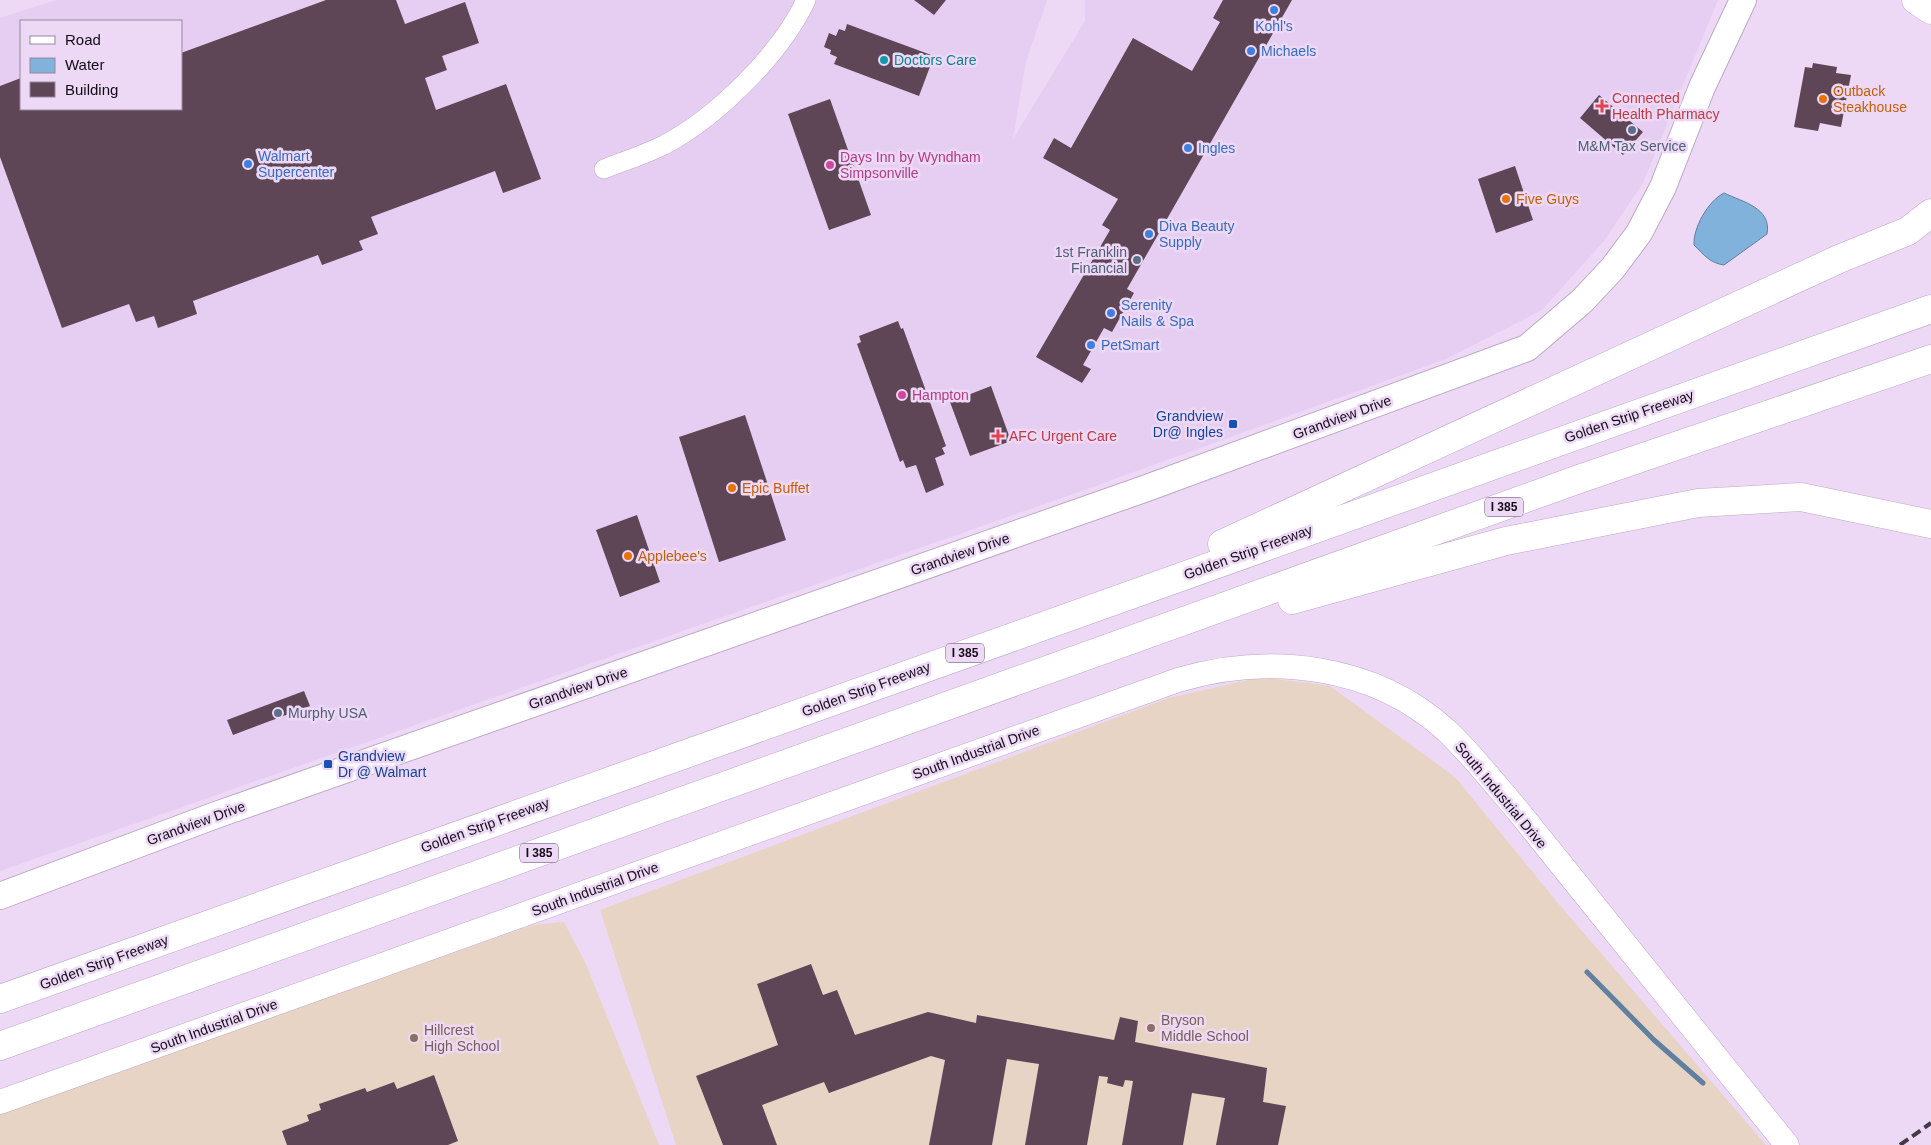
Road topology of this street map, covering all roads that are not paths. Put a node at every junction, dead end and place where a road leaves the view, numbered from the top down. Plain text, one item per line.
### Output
1 (806, 0) edge
2 (1743, 0) edge
3 (1916, 0) edge
4 (1931, 10) edge
5 (604, 169) dead end
6 (1931, 213) edge
7 (1931, 309) edge
8 (1931, 359) edge
9 (1931, 524) edge
10 (1068, 616) junction
11 (1078, 660) junction
12 (0, 896) edge
13 (0, 999) edge
14 (0, 1046) edge
15 (0, 1102) edge
16 (1787, 1145) edge

1 - 5 street
2 - 12 main road, Grandview Drive
3 - 4 highway
6 - 10 highway
7 - 10 highway, Golden Strip Freeway / I 385
8 - 11 highway, I 385
9 - 11 highway
10 - 13 highway, Golden Strip Freeway / I 385
11 - 14 highway, I 385
15 - 16 street, South Industrial Drive

